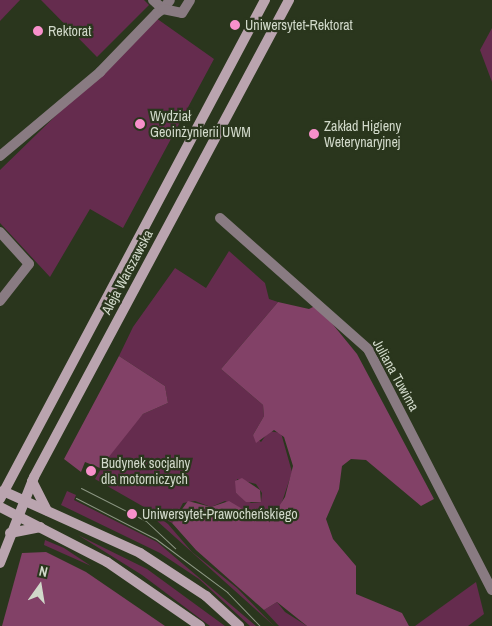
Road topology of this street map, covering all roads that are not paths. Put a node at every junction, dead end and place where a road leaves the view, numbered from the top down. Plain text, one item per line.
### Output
1 (153, 0) edge
2 (170, 0) edge
3 (190, 0) edge
4 (266, 0) edge
5 (289, 0) edge
6 (163, 9) junction
7 (0, 156) edge
8 (220, 218) dead end
9 (0, 232) edge
10 (0, 301) edge
11 (32, 481) junction
12 (1, 493) edge
13 (23, 501) junction
14 (0, 507) edge
15 (46, 510) junction
16 (17, 515) junction
17 (40, 527) junction
18 (10, 533) junction
19 (0, 563) edge
20 (492, 590) edge
21 (200, 626) edge
22 (239, 626) edge

1 - 6 street
2 - 6 street
3 - 6 street
4 - 12 main road, Aleja Warszawska
5 - 11 main road, Aleja Warszawska
6 - 7 street
8 - 20 street, Juliana Tuwima
9 - 10 street
11 - 13 main road, Aleja Warszawska
11 - 15 main road
12 - 13 main road
13 - 15 main road
13 - 16 main road, Aleja Warszawska
14 - 16 main road
15 - 22 main road
16 - 17 main road
16 - 18 main road, Aleja Warszawska
17 - 18 main road
17 - 21 main road
18 - 19 main road, Aleja Warszawska

